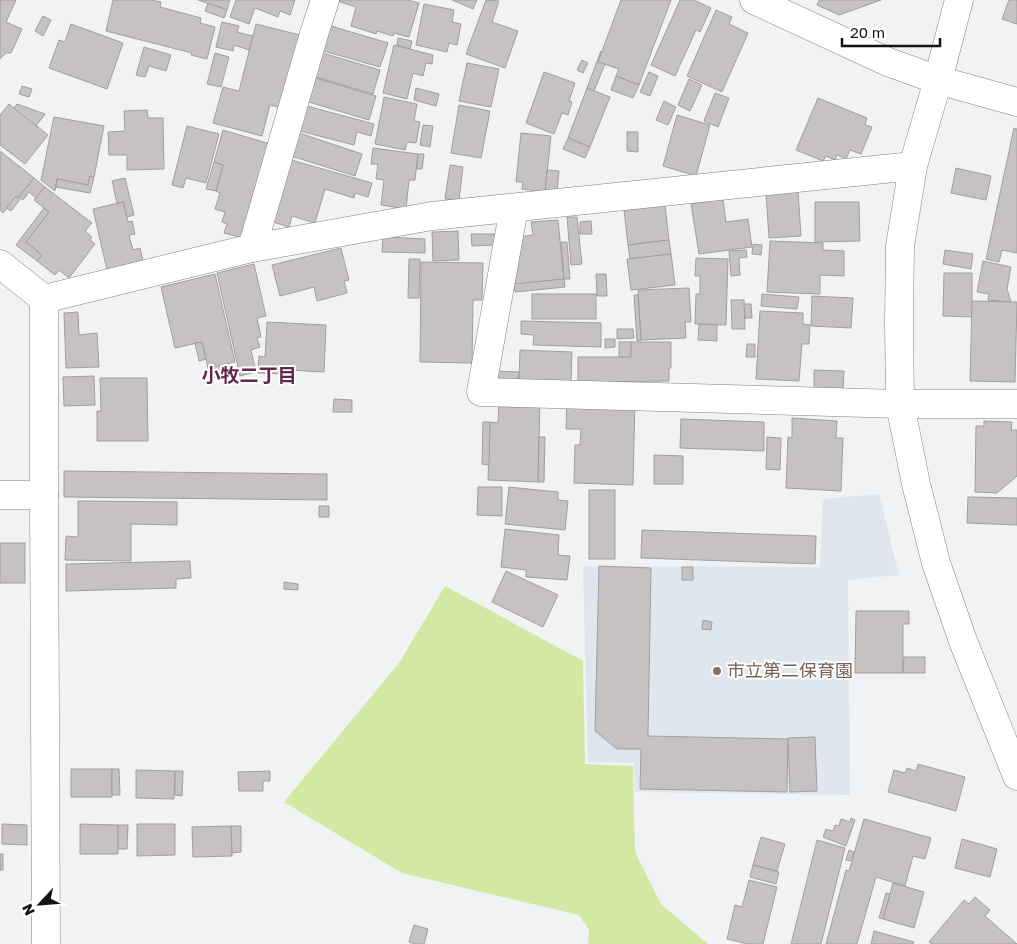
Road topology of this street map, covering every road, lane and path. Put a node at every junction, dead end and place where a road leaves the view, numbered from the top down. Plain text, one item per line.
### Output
1 (325, 0) edge
2 (754, 0) edge
3 (959, 0) edge
4 (938, 80) junction
5 (1017, 102) edge
6 (913, 166) junction
7 (514, 208) junction
8 (252, 248) junction
9 (0, 264) edge
10 (44, 299) junction
11 (900, 404) junction
12 (1017, 404) edge
13 (0, 495) edge
14 (44, 495) junction
15 (1017, 776) edge
16 (46, 944) edge

1 - 8 street
2 - 4 street
3 - 4 street
4 - 5 street
4 - 6 street
6 - 7 street
6 - 11 street
7 - 8 street
7 - 11 street
8 - 10 street
9 - 10 street
10 - 14 street
11 - 12 street
11 - 15 street
13 - 14 street
14 - 16 street

